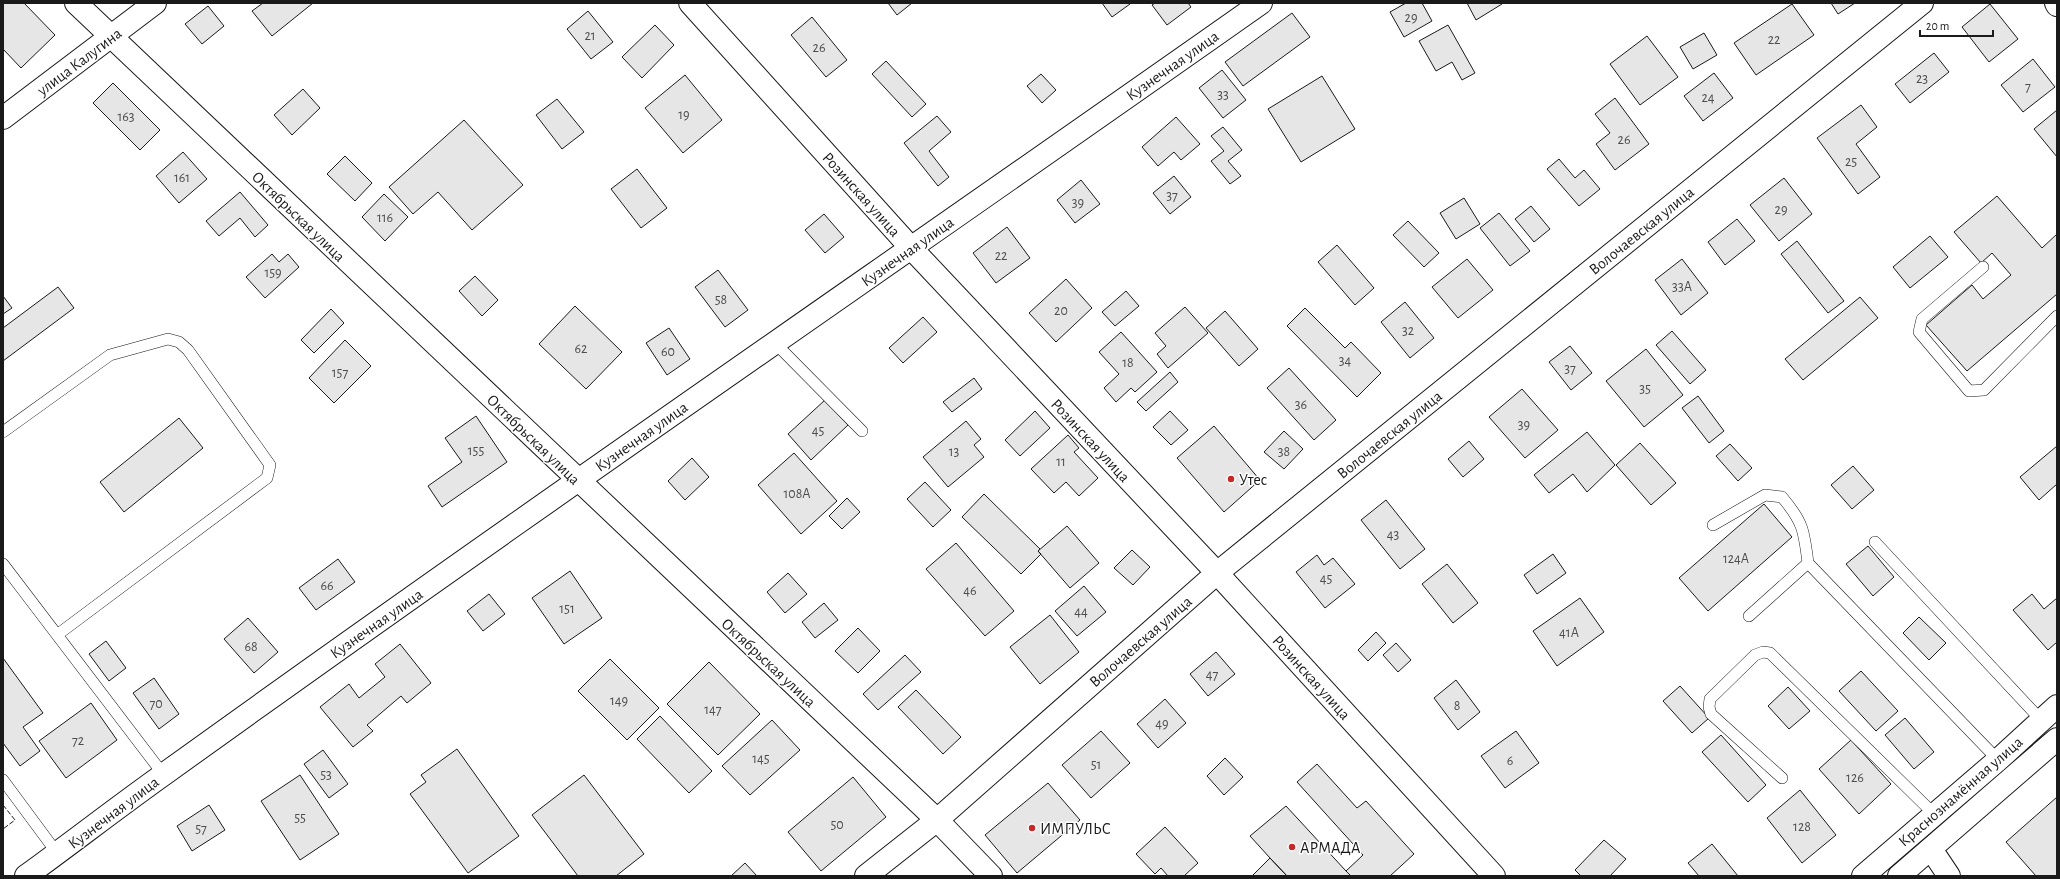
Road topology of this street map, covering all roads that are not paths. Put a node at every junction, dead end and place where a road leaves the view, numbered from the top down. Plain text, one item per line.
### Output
1 (76, 3) edge
2 (155, 3) edge
3 (690, 3) edge
4 (1261, 3) edge
5 (1922, 3) edge
6 (111, 37) junction
7 (3, 118) edge
8 (912, 249) junction
9 (1984, 267) dead end
10 (2057, 316) edge
11 (775, 343) junction
12 (862, 431) dead end
13 (3, 432) edge
14 (577, 480) junction
15 (1713, 526) dead end
16 (1875, 542) dead end
17 (1808, 563) junction
18 (3, 564) edge
19 (1217, 573) junction
20 (1749, 616) dead end
21 (57, 635) junction
22 (2057, 706) edge
23 (2040, 720) junction
24 (2057, 739) edge
25 (1998, 760) junction
26 (163, 774) junction
27 (1782, 778) dead end
28 (3, 780) edge
29 (1934, 814) junction
30 (937, 820) junction
31 (1931, 849) junction
32 (57, 853) junction
33 (26, 876) edge
34 (866, 876) edge
35 (991, 876) edge
36 (1494, 876) edge
37 (1863, 876) edge
38 (1900, 876) edge
39 (1949, 876) edge

1 - 6 main road, Октябрьская улица
2 - 6 main road, улица Калугина
3 - 8 main road, Розинская улица
4 - 8 main road, Кузнечная улица
5 - 19 main road, Волочаевская улица
6 - 7 main road, улица Калугина
6 - 14 main road, Октябрьская улица
8 - 11 main road, Кузнечная улица
8 - 19 main road, Розинская улица
9 - 10 lane
11 - 12 lane
11 - 14 main road, Кузнечная улица
13 - 21 lane
14 - 26 main road, Кузнечная улица
14 - 30 main road, Октябрьская улица
15 - 17 lane
16 - 23 lane
17 - 20 lane
17 - 25 lane
18 - 21 lane
19 - 30 main road, Волочаевская улица
19 - 36 main road, Розинская улица
21 - 26 lane
22 - 23 main road, Краснознамённая улица
23 - 25 main road, Краснознамённая улица
24 - 31 main road, Краснознамённая улица
25 - 29 main road, Краснознамённая улица
26 - 32 main road, Кузнечная улица
27 - 29 lane
28 - 32 lane
29 - 37 main road, Краснознамённая улица
30 - 34 main road, Волочаевская улица
30 - 35 main road, Октябрьская улица
31 - 38 main road, Краснознамённая улица
31 - 39 main road
32 - 33 main road, Кузнечная улица

